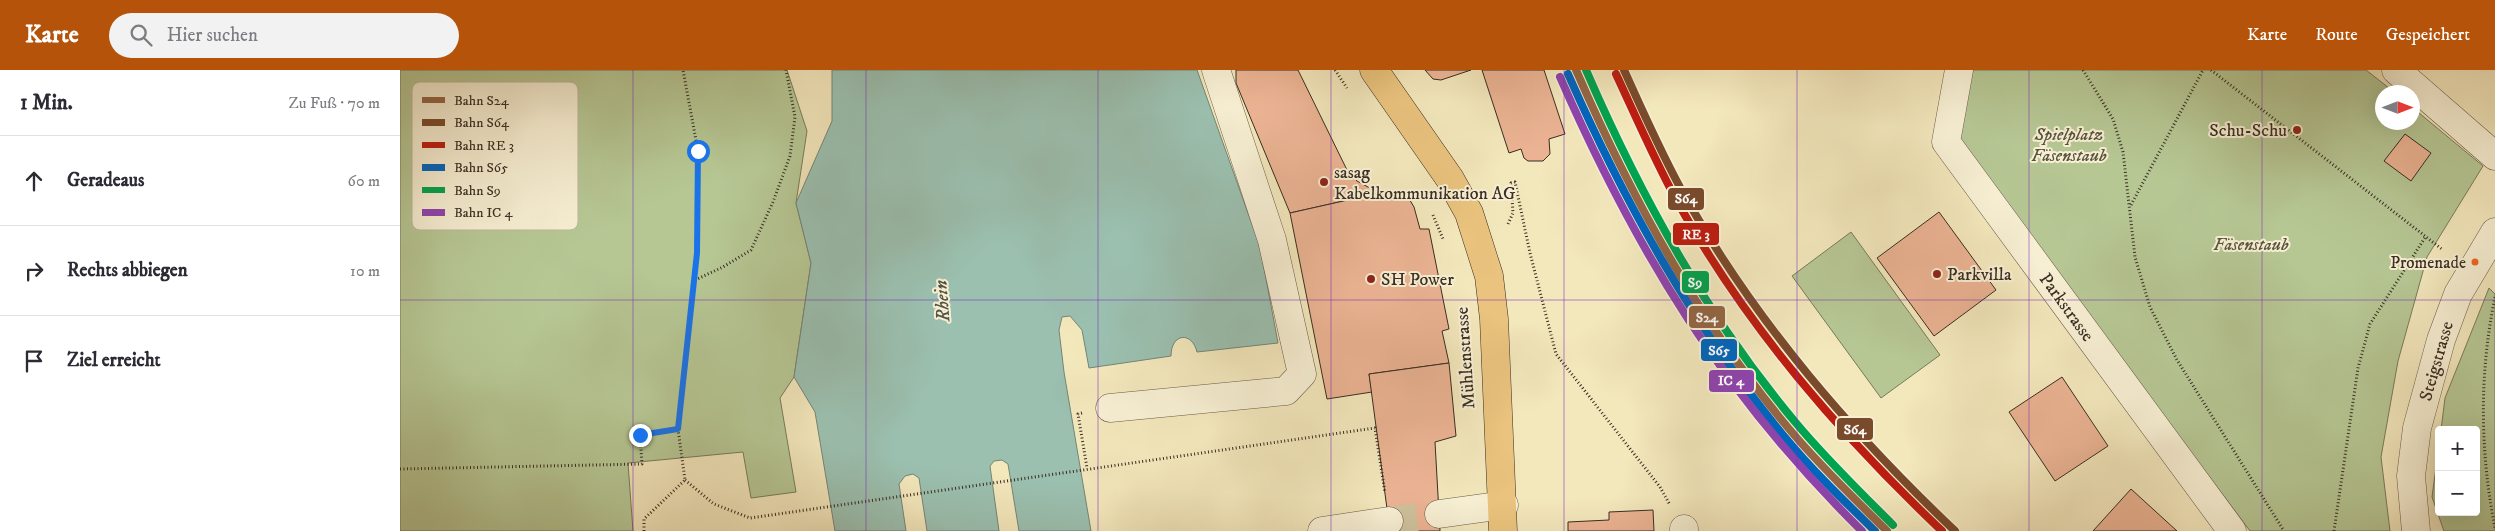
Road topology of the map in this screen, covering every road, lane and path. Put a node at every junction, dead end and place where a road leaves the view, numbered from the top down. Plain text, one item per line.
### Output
1 (683, 70) edge
2 (786, 70) edge
3 (1216, 70) edge
4 (1335, 70) edge
5 (1374, 70) edge
6 (1959, 70) edge
7 (2083, 70) edge
8 (2203, 70) edge
9 (2212, 70) edge
10 (2396, 70) edge
11 (1351, 93) dead end
12 (2495, 156) edge
13 (2131, 206) junction
14 (1431, 209) dead end
15 (1508, 224) dead end
16 (2495, 232) edge
17 (2426, 236) junction
18 (1445, 244) dead end
19 (2443, 250) dead end
20 (694, 280) junction
21 (2495, 297) edge
22 (1110, 408) dead end
23 (678, 429) junction
24 (400, 469) edge
25 (684, 480) junction
26 (1439, 514) tunnel mouth
27 (1504, 518) edge
28 (1389, 521) joint
29 (2495, 528) edge
30 (1684, 530) edge
31 (644, 531) edge
32 (1329, 531) edge
33 (2232, 531) edge
34 (2284, 531) edge
35 (2334, 531) edge
36 (2416, 531) edge

1 - 20 path
2 - 20 path
3 - 22 street
4 - 11 path
5 - 27 main road, Mühlenstrasse
6 - 33 street, Parkstrasse
7 - 13 path
8 - 13 path
9 - 17 path
10 - 12 street
13 - 34 path
14 - 18 path
15 - 30 path
16 - 36 street, Steigstrasse
17 - 19 path
17 - 35 path
20 - 23 path
21 - 29 path
23 - 24 path
23 - 25 path
25 - 28 path
25 - 31 path
26 - 27 street
28 - 32 street

